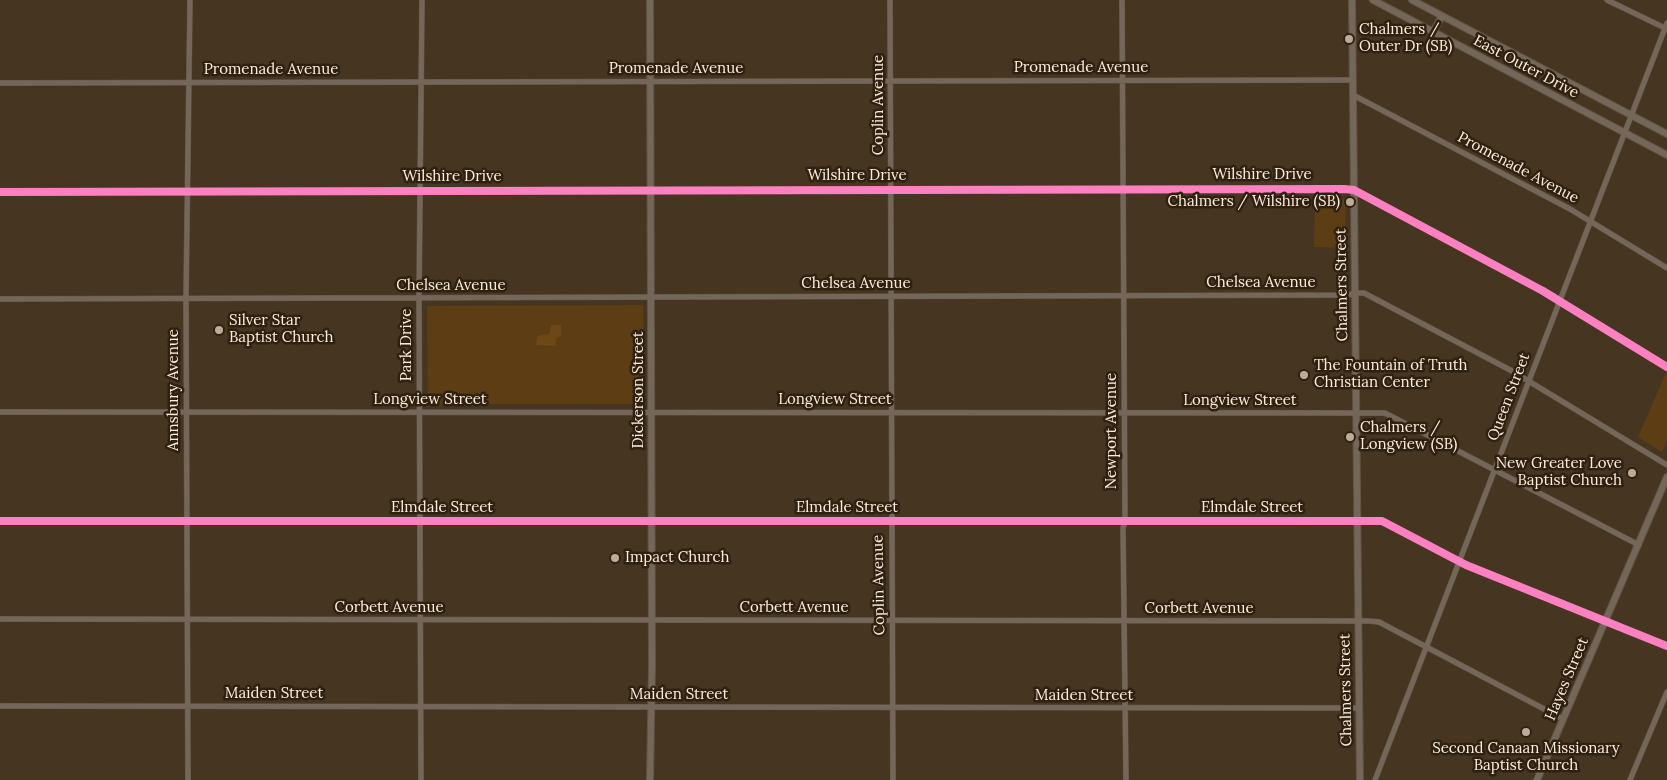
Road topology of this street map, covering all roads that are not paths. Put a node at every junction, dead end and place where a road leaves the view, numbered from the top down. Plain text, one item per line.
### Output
1 (190, 0) edge
2 (422, 0) edge
3 (650, 0) edge
4 (890, 0) edge
5 (1122, 0) edge
6 (1352, 0) edge
7 (1373, 0) edge
8 (1412, 0) edge
9 (1607, 0) edge
10 (1442, 16) junction
11 (1666, 26) edge
12 (1433, 32) junction
13 (1124, 80) junction
14 (1353, 80) junction
15 (891, 81) junction
16 (190, 82) junction
17 (421, 82) junction
18 (650, 82) junction
19 (0, 83) edge
20 (1353, 95) junction
21 (1631, 115) junction
22 (1624, 133) junction
23 (1667, 134) edge
24 (1667, 155) edge
25 (1124, 189) junction
26 (892, 190) junction
27 (1354, 190) junction
28 (420, 191) junction
29 (651, 191) junction
30 (0, 192) edge
31 (187, 192) junction
32 (1590, 221) junction
33 (1667, 268) edge
34 (1355, 293) junction
35 (1124, 296) junction
36 (891, 297) junction
37 (419, 298) junction
38 (651, 298) junction
39 (0, 299) edge
40 (186, 299) junction
41 (1559, 300) junction
42 (1667, 367) edge
43 (1528, 381) junction
44 (0, 412) edge
45 (187, 412) junction
46 (891, 412) junction
47 (419, 413) junction
48 (651, 413) junction
49 (1124, 413) junction
50 (1356, 413) junction
51 (1667, 465) edge
52 (1494, 471) junction
53 (1667, 477) edge
54 (0, 521) edge
55 (187, 521) junction
56 (420, 521) junction
57 (652, 521) junction
58 (891, 522) junction
59 (1125, 522) junction
60 (1358, 522) junction
61 (1639, 545) junction
62 (1459, 561) junction
63 (0, 619) edge
64 (187, 620) junction
65 (420, 620) junction
66 (652, 620) junction
67 (892, 621) junction
68 (1125, 621) junction
69 (1358, 622) junction
70 (1605, 622) junction
71 (1667, 646) edge
72 (1426, 647) junction
73 (1667, 692) edge
74 (0, 706) edge
75 (187, 706) junction
76 (421, 707) junction
77 (652, 707) junction
78 (892, 708) junction
79 (1125, 708) junction
80 (1359, 708) junction
81 (1564, 719) junction
82 (188, 780) edge
83 (421, 780) edge
84 (650, 780) edge
85 (893, 780) edge
86 (1126, 780) edge
87 (1360, 780) edge
88 (1375, 780) edge
89 (1538, 780) edge
90 (1630, 780) edge

1 - 16 street, Annsbury Avenue
2 - 17 street, Park Drive
3 - 18 street, Dickerson Street
4 - 15 street, Coplin Avenue
5 - 13 street, Newport Avenue
6 - 14 street, Chalmers Street
7 - 12 street, East Outer Drive
8 - 10 street, East Outer Drive
9 - 11 street
10 - 12 street
10 - 21 street, East Outer Drive
11 - 21 street, Queen Street
12 - 22 street, East Outer Drive
13 - 14 street, Promenade Avenue
13 - 15 street, Promenade Avenue
13 - 25 street, Newport Avenue
14 - 20 street, Chalmers Street
15 - 18 street, Promenade Avenue
15 - 26 street, Coplin Avenue
16 - 17 street, Promenade Avenue
16 - 19 street, Promenade Avenue
16 - 31 street, Annsbury Avenue
17 - 18 street, Promenade Avenue
17 - 28 street, Park Drive
18 - 29 street, Dickerson Street
20 - 27 street, Chalmers Street
20 - 32 street, Promenade Avenue
21 - 22 street, Queen Street
21 - 23 street, East Outer Drive
22 - 24 street, East Outer Drive
22 - 32 street, Queen Street
25 - 26 street, Wilshire Drive
25 - 27 street, Wilshire Drive
25 - 35 street, Newport Avenue
26 - 29 street, Wilshire Drive
26 - 36 street, Coplin Avenue
27 - 34 street, Chalmers Street
27 - 41 street, Wilshire Drive
28 - 29 street, Wilshire Drive
28 - 31 street, Wilshire Drive
28 - 37 street, Park Drive
29 - 38 street, Dickerson Street
30 - 31 street, Wilshire Drive
31 - 40 street, Annsbury Avenue
32 - 33 street, Promenade Avenue
32 - 41 street, Queen Street
34 - 35 street, Chelsea Avenue
34 - 43 street, Chelsea Avenue
34 - 50 street, Chalmers Street
35 - 36 street, Chelsea Avenue
35 - 49 street, Newport Avenue
36 - 38 street, Chelsea Avenue
36 - 46 street, Coplin Avenue
37 - 38 street, Chelsea Avenue
37 - 40 street, Chelsea Avenue
37 - 47 street, Park Drive
38 - 48 street, Dickerson Street
39 - 40 street, Chelsea Avenue
40 - 45 street, Annsbury Avenue
41 - 42 street, Wilshire Drive
41 - 43 street, Queen Street
43 - 51 street, Chelsea Avenue
43 - 52 street, Queen Street
44 - 45 street, Longview Street
45 - 47 street, Longview Street
45 - 55 street, Annsbury Avenue
46 - 48 street, Longview Street
46 - 49 street, Longview Street
46 - 58 street, Coplin Avenue
47 - 48 street, Longview Street
47 - 56 street, Park Drive
48 - 57 street, Dickerson Street
49 - 50 street, Longview Street
49 - 59 street, Newport Avenue
50 - 52 street, Longview Street
50 - 60 street, Chalmers Street
52 - 61 street, Longview Street
52 - 62 street, Queen Street
53 - 61 street, Hayes Street
54 - 55 street, Elmdale Street
55 - 56 street, Elmdale Street
55 - 64 street, Annsbury Avenue
56 - 57 street, Elmdale Street
56 - 65 street, Park Drive
57 - 58 street, Elmdale Street
57 - 66 street, Dickerson Street
58 - 59 street, Elmdale Street
58 - 67 street, Coplin Avenue
59 - 60 street, Elmdale Street
59 - 68 street, Newport Avenue
60 - 62 street, Elmdale Street
60 - 69 street, Chalmers Street
61 - 70 street, Hayes Street
62 - 70 street, Elmdale Street
62 - 72 street, Queen Street
63 - 64 street, Corbett Avenue
64 - 65 street, Corbett Avenue
64 - 75 street, Annsbury Avenue
65 - 66 street, Corbett Avenue
65 - 76 street, Park Drive
66 - 67 street, Corbett Avenue
66 - 77 street, Dickerson Street
67 - 68 street, Corbett Avenue
67 - 78 street, Coplin Avenue
68 - 69 street, Corbett Avenue
68 - 79 street, Newport Avenue
69 - 72 street, Corbett Avenue
69 - 80 street, Chalmers Street
70 - 71 street, Elmdale Street
70 - 81 street, Hayes Street
72 - 81 street, Corbett Avenue
72 - 88 street, Queen Street
73 - 90 street
74 - 75 street, Maiden Street
75 - 76 street, Maiden Street
75 - 82 street, Annsbury Avenue
76 - 77 street, Maiden Street
76 - 83 street, Park Drive
77 - 78 street, Maiden Street
77 - 84 street, Dickerson Street
78 - 79 street, Maiden Street
78 - 85 street, Coplin Avenue
79 - 80 street, Maiden Street
79 - 86 street, Newport Avenue
80 - 87 street, Chalmers Street
81 - 89 street, Hayes Street

